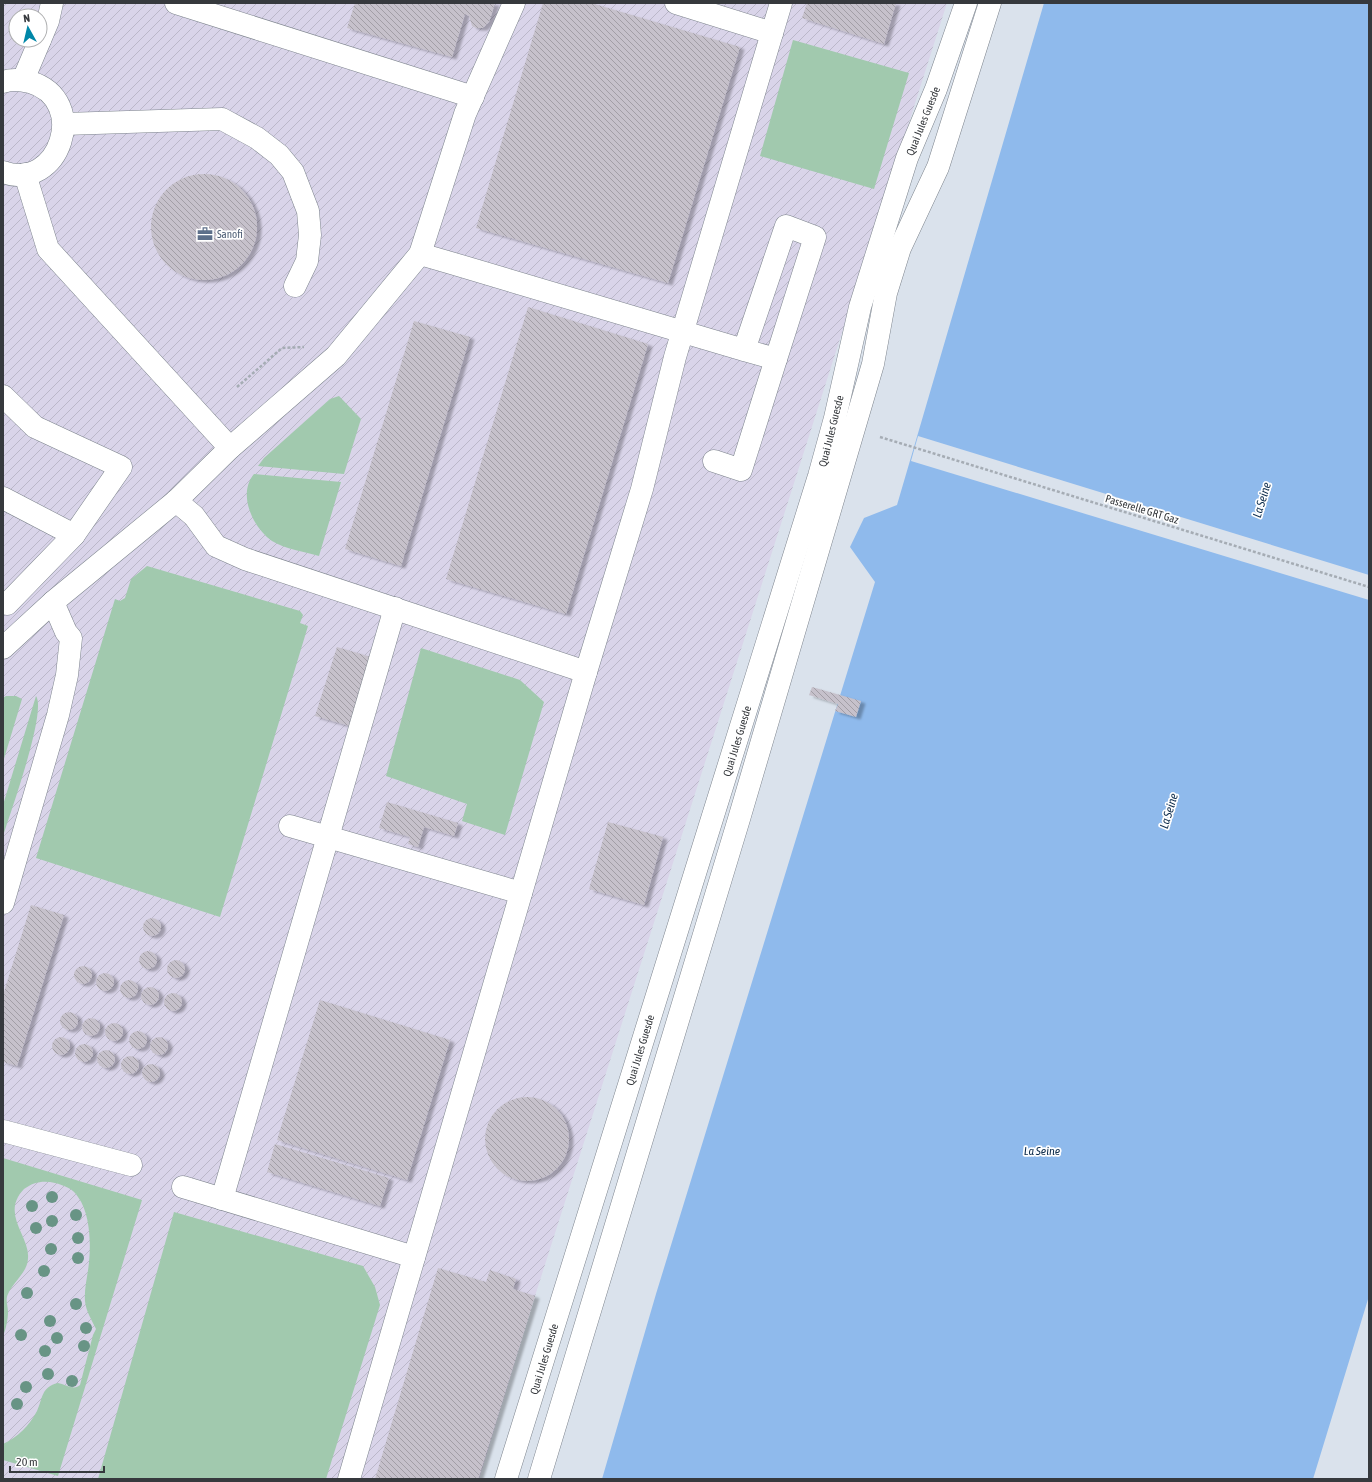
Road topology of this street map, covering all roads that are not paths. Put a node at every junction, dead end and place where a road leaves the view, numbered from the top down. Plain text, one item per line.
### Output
1 (176, 3) edge
2 (514, 3) edge
3 (676, 3) edge
4 (781, 3) edge
5 (966, 3) edge
6 (990, 3) edge
7 (772, 33) junction
8 (32, 48) edge
9 (13, 81) edge
10 (473, 96) junction
11 (64, 124) junction
12 (3, 172) edge
13 (25, 174) junction
14 (420, 254) junction
15 (295, 286) dead end
16 (682, 331) junction
17 (744, 350) junction
18 (776, 359) junction
19 (3, 396) edge
20 (230, 448) junction
21 (714, 461) dead end
22 (3, 498) edge
23 (176, 501) junction
24 (74, 535) junction
25 (53, 602) junction
26 (4, 604) edge
27 (395, 608) junction
28 (3, 648) edge
29 (586, 672) junction
30 (290, 826) dead end
31 (328, 837) junction
32 (521, 893) junction
33 (3, 903) edge
34 (3, 1131) edge
35 (131, 1165) dead end
36 (183, 1187) dead end
37 (222, 1199) junction
38 (414, 1258) junction
39 (349, 1479) edge
40 (506, 1479) edge
41 (539, 1479) edge

1 - 10 main road
2 - 10 main road
3 - 7 main road
4 - 7 main road
5 - 40 main road, Quai Jules Guesde
6 - 41 main road, Quai Jules Guesde
7 - 16 main road
8 - 9 main road
9 - 11 main road
10 - 14 main road
11 - 13 main road
11 - 15 main road
12 - 13 main road
13 - 20 main road
14 - 16 main road
14 - 20 main road
16 - 17 main road
16 - 29 main road
17 - 18 main road
17 - 18 main road
18 - 21 main road
19 - 24 main road
20 - 23 main road
22 - 24 main road
23 - 25 main road
23 - 27 main road
24 - 26 main road
25 - 28 main road
25 - 33 main road
27 - 29 main road
27 - 31 main road
29 - 32 main road
30 - 31 main road
31 - 32 main road
31 - 37 main road
32 - 38 main road
34 - 35 main road
36 - 37 main road
37 - 38 main road
38 - 39 main road

